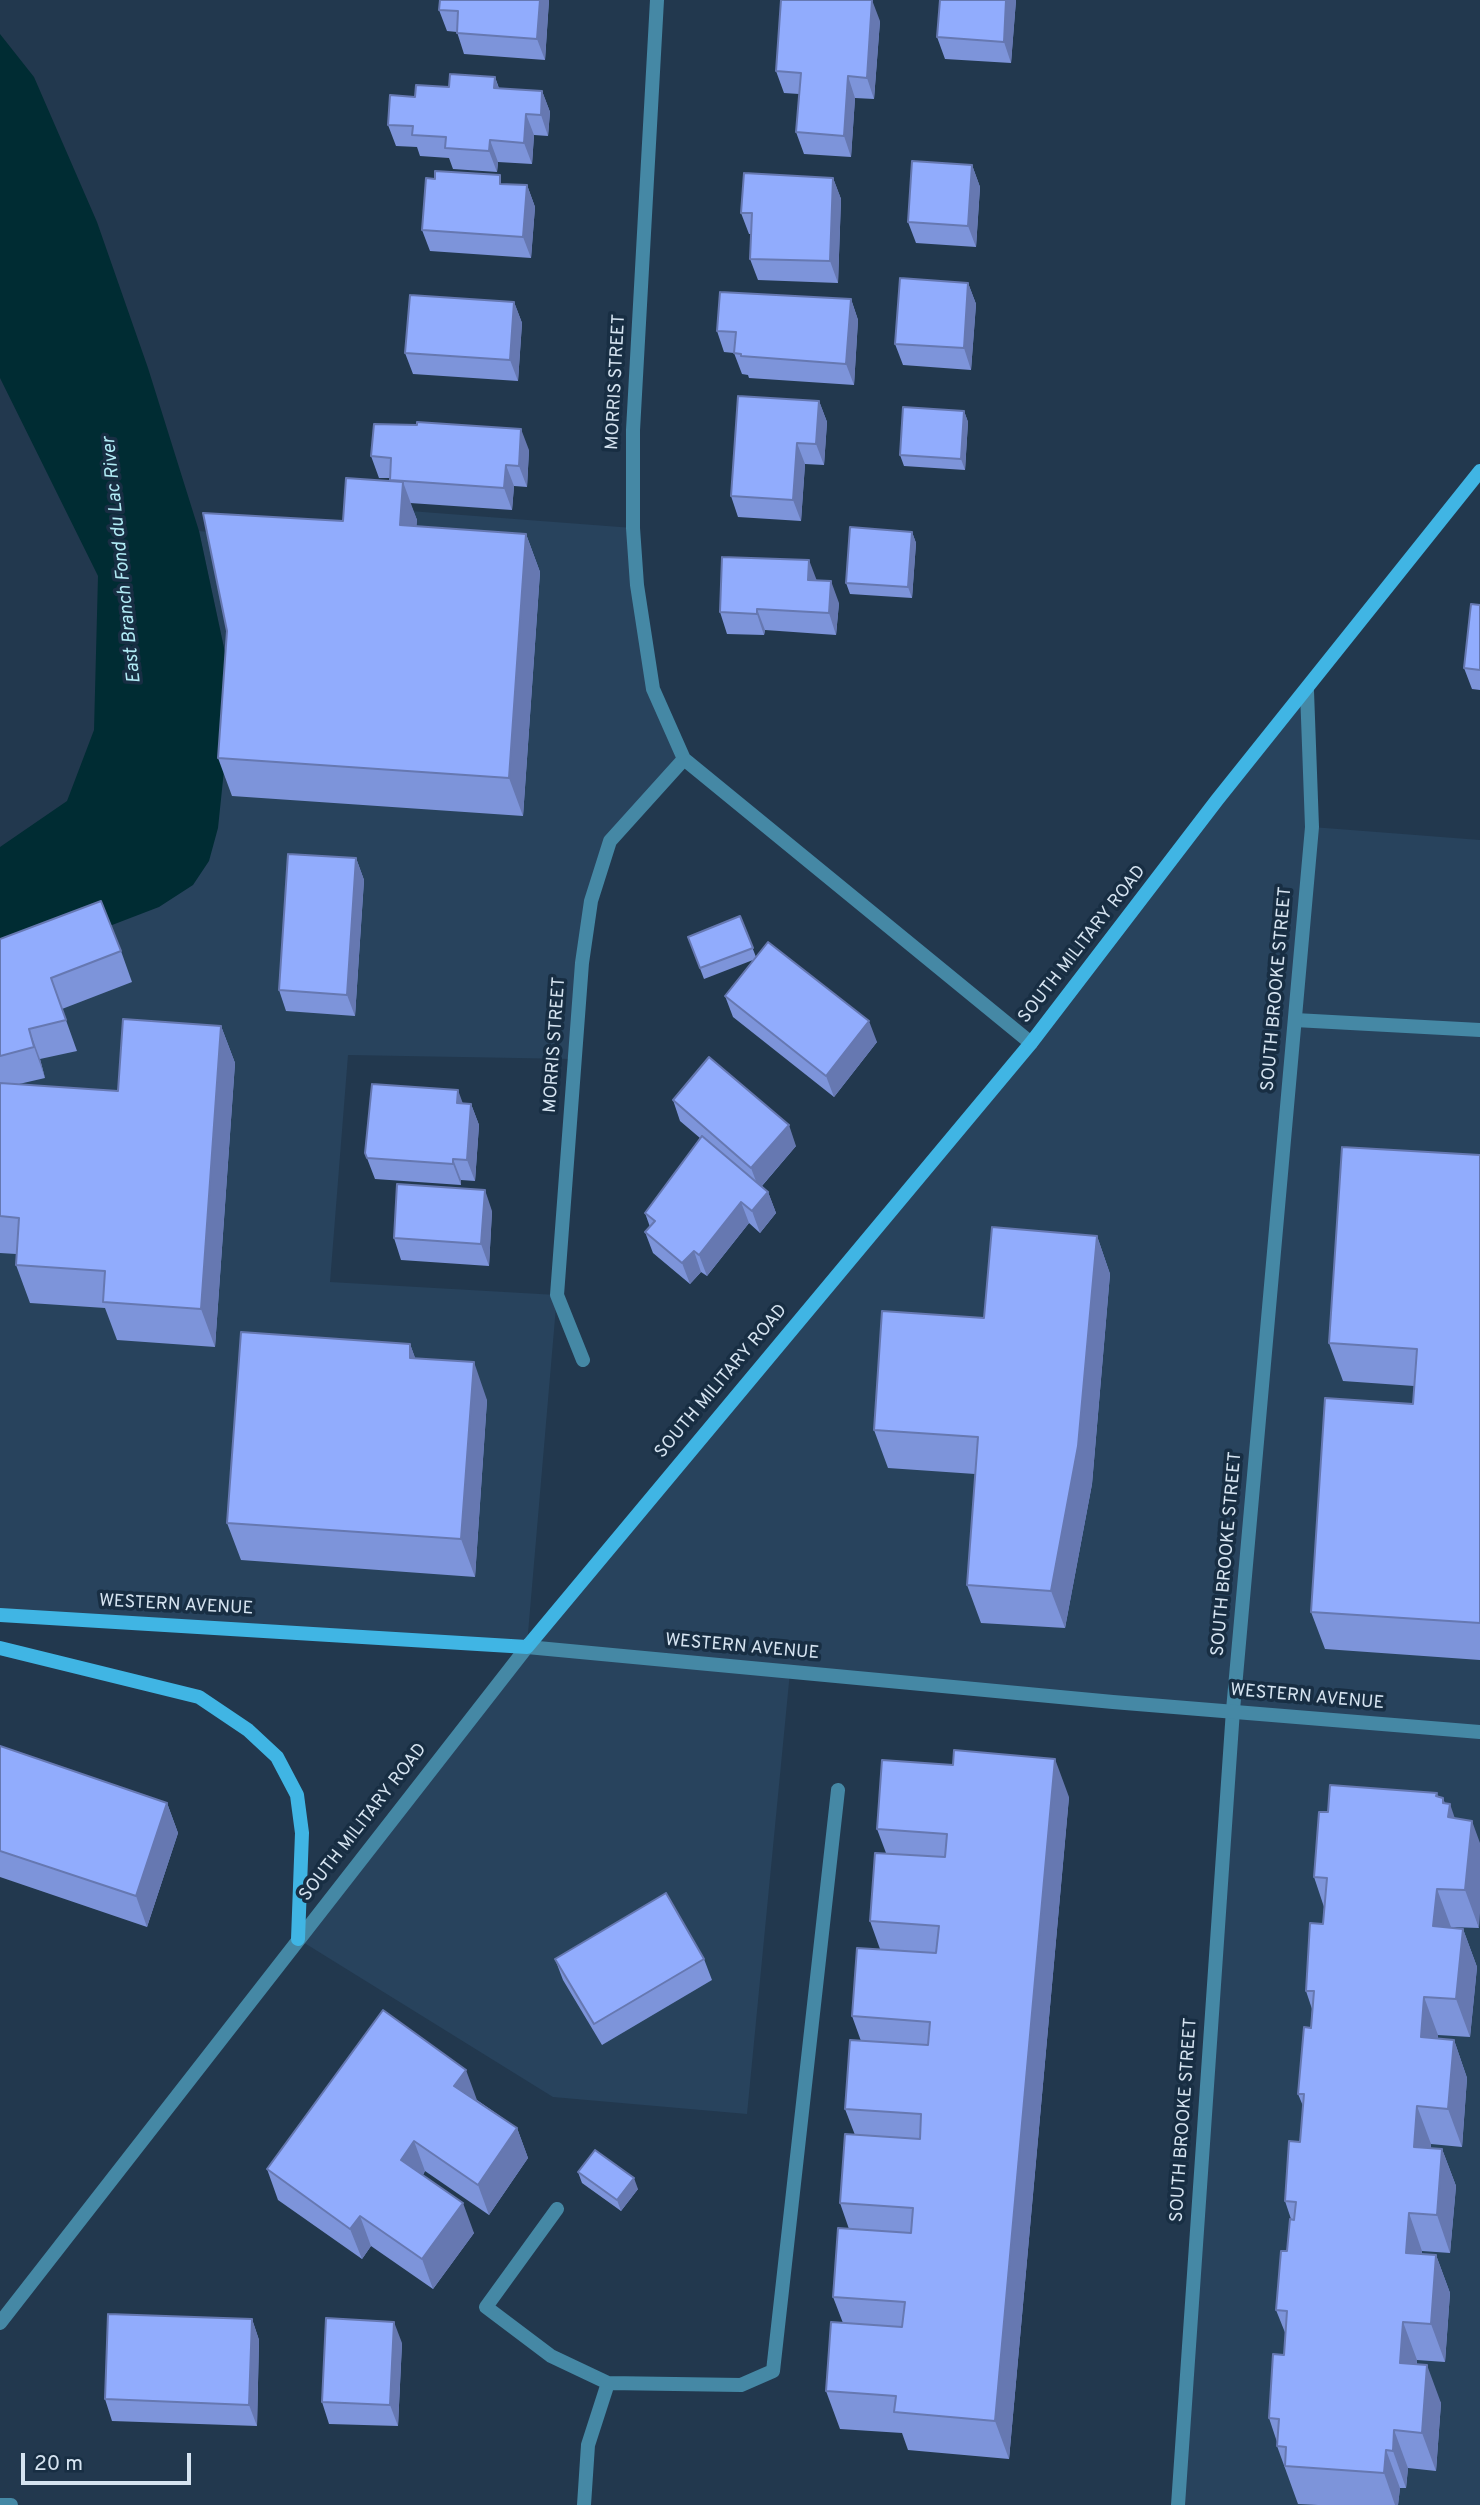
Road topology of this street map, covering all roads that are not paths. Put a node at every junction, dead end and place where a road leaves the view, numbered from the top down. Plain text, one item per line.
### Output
1 (657, 0) edge
2 (1480, 471) edge
3 (1307, 691) junction
4 (684, 759) junction
5 (1295, 1020) junction
6 (1480, 1030) edge
7 (1031, 1042) junction
8 (583, 1360) dead end
9 (0, 1615) edge
10 (527, 1647) junction
11 (0, 1648) edge
12 (1233, 1710) junction
13 (1480, 1732) edge
14 (838, 1790) dead end
15 (298, 1939) junction
16 (557, 2209) dead end
17 (0, 2323) edge
18 (608, 2384) junction
19 (0, 2505) edge
20 (11, 2505) edge
21 (584, 2505) edge
22 (1178, 2505) edge

1 - 4 street, MORRIS STREET
2 - 3 main road, SOUTH MILITARY ROAD
3 - 5 street, SOUTH BROOKE STREET
3 - 7 main road, SOUTH MILITARY ROAD
4 - 7 street, MORRIS STREET
4 - 8 street, MORRIS STREET
5 - 6 street
5 - 12 street, SOUTH BROOKE STREET
7 - 10 main road, SOUTH MILITARY ROAD
9 - 10 main road, WESTERN AVENUE
10 - 12 street, WESTERN AVENUE
10 - 15 street, SOUTH MILITARY ROAD
11 - 15 main road
12 - 13 street, WESTERN AVENUE
12 - 22 street, SOUTH BROOKE STREET
14 - 18 street
15 - 17 street, SOUTH MILITARY ROAD
16 - 18 street
18 - 21 street
19 - 20 street

